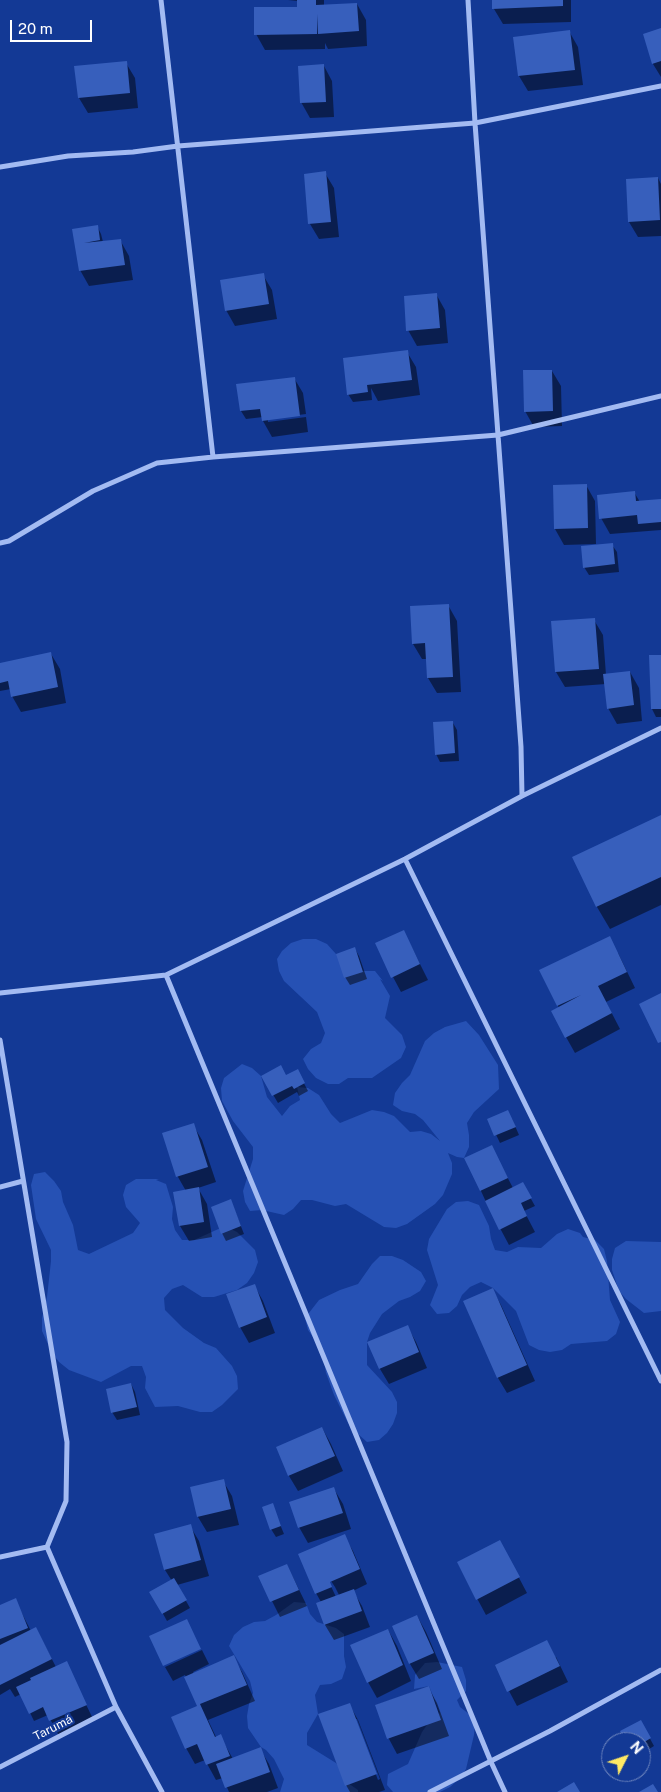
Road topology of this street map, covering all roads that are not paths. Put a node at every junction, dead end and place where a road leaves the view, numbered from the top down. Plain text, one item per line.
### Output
1 (161, 0) edge
2 (468, 0) edge
3 (661, 86) edge
4 (476, 122) junction
5 (178, 146) junction
6 (0, 167) edge
7 (661, 396) edge
8 (498, 435) junction
9 (213, 457) junction
10 (0, 543) edge
11 (661, 728) edge
12 (522, 796) junction
13 (404, 859) junction
14 (166, 976) junction
15 (0, 993) edge
16 (0, 1040) edge
17 (23, 1181) junction
18 (0, 1187) edge
19 (661, 1381) edge
20 (47, 1547) junction
21 (0, 1557) edge
22 (661, 1670) edge
23 (116, 1707) junction
24 (492, 1762) junction
25 (0, 1767) edge
26 (162, 1792) edge
27 (430, 1792) edge
28 (505, 1792) edge

1 - 5 street
2 - 4 street
3 - 4 street
4 - 5 street
4 - 8 street
5 - 6 street
5 - 9 street
7 - 8 street
8 - 9 street
8 - 12 street
9 - 10 street
11 - 12 street
12 - 13 street
13 - 14 street
13 - 19 street
14 - 15 street
14 - 24 street
16 - 17 street
17 - 18 street
17 - 20 street
20 - 21 street
20 - 23 street
22 - 24 street
23 - 25 street, Tarumá
23 - 26 street
24 - 27 street
24 - 28 street

